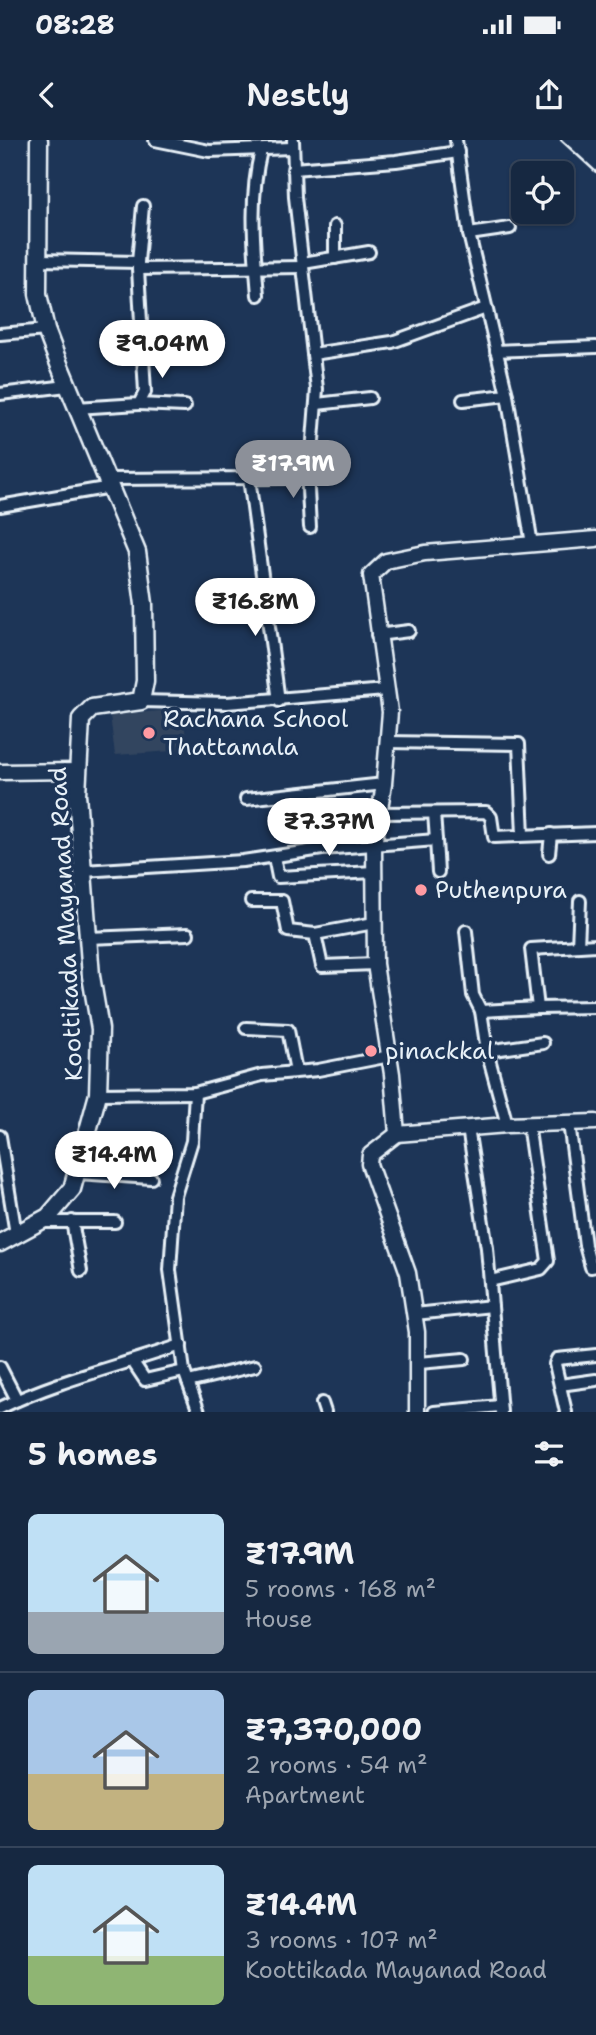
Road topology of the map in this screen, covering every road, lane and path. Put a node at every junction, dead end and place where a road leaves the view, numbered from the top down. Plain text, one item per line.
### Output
1 (39, 140) edge
2 (155, 140) edge
3 (292, 144) edge
4 (457, 146) edge
5 (261, 150) junction
6 (293, 169) junction
7 (144, 206) dead end
8 (335, 226) dead end
9 (510, 228) dead end
10 (468, 234) junction
11 (369, 252) dead end
12 (335, 258) junction
13 (39, 260) junction
14 (138, 265) junction
15 (303, 265) junction
16 (256, 268) junction
17 (258, 295) dead end
18 (486, 308) junction
19 (46, 330) junction
20 (0, 334) edge
21 (596, 347) edge
22 (496, 351) junction
23 (313, 354) junction
24 (67, 386) junction
25 (0, 394) edge
26 (507, 395) junction
27 (370, 398) dead end
28 (464, 400) dead end
29 (139, 404) junction
30 (317, 404) junction
31 (185, 406) dead end
32 (76, 408) junction
33 (307, 471) junction
34 (249, 478) junction
35 (110, 483) junction
36 (0, 506) edge
37 (310, 527) dead end
38 (596, 539) edge
39 (532, 544) junction
40 (409, 631) dead end
41 (377, 635) junction
42 (385, 690) junction
43 (141, 701) junction
44 (279, 701) junction
45 (387, 742) junction
46 (77, 771) junction
47 (0, 772) edge
48 (384, 784) junction
49 (246, 799) dead end
50 (380, 813) junction
51 (434, 813) junction
52 (596, 833) edge
53 (551, 834) junction
54 (523, 835) junction
55 (436, 840) junction
56 (374, 845) junction
57 (550, 854) dead end
58 (274, 857) junction
59 (83, 871) junction
60 (374, 872) junction
61 (438, 872) dead end
62 (251, 901) dead end
63 (580, 901) dead end
64 (374, 923) junction
65 (466, 931) dead end
66 (188, 934) dead end
67 (315, 934) junction
68 (88, 938) junction
69 (596, 945) edge
70 (578, 946) junction
71 (375, 964) junction
72 (596, 1007) edge
73 (538, 1008) junction
74 (481, 1011) junction
75 (246, 1028) dead end
76 (543, 1043) dead end
77 (487, 1051) junction
78 (390, 1056) junction
79 (296, 1071) junction
80 (195, 1093) junction
81 (98, 1094) junction
82 (596, 1122) edge
83 (528, 1124) junction
84 (569, 1124) junction
85 (507, 1125) junction
86 (468, 1128) junction
87 (397, 1134) junction
88 (0, 1138) edge
89 (78, 1173) junction
90 (151, 1178) dead end
91 (72, 1221) junction
92 (115, 1222) dead end
93 (38, 1223) junction
94 (16, 1234) junction
95 (0, 1243) edge
96 (596, 1266) edge
97 (80, 1271) dead end
98 (490, 1281) junction
99 (492, 1306) junction
100 (415, 1314) junction
101 (181, 1345) junction
102 (596, 1355) edge
103 (464, 1359) dead end
104 (133, 1362) junction
105 (419, 1363) junction
106 (255, 1366) dead end
107 (0, 1367) edge
108 (186, 1377) junction
109 (596, 1380) edge
110 (560, 1385) junction
111 (17, 1399) junction
112 (0, 1408) edge
113 (501, 1409) edge
114 (199, 1412) edge
115 (417, 1412) edge
116 (434, 1412) edge
117 (566, 1412) edge

1 - 13 main road
2 - 5 street
3 - 5 street
3 - 6 street
4 - 6 street
4 - 10 street
5 - 16 street
6 - 15 street
7 - 14 street
8 - 12 street
9 - 10 street
10 - 18 street
11 - 12 street
12 - 15 street
13 - 14 street
13 - 19 main road
14 - 16 street
14 - 29 street
15 - 16 street
15 - 23 street
16 - 17 street
18 - 22 street
18 - 23 street
19 - 20 street
19 - 24 main road
21 - 22 street
22 - 26 street
23 - 30 street
24 - 25 street
24 - 32 main road
26 - 28 street
26 - 39 street
27 - 30 street
29 - 31 street
29 - 32 street
30 - 33 street
32 - 35 main road
33 - 34 street
33 - 37 street
34 - 35 street
34 - 44 street
35 - 36 street
35 - 43 main road
38 - 39 street
39 - 41 street
40 - 41 street
41 - 42 street
42 - 44 street
42 - 45 street
43 - 44 street
43 - 46 main road, Koottikada Mayanad Road
45 - 48 street
45 - 54 street
46 - 47 street
46 - 59 main road, Koottikada Mayanad Road
48 - 49 street
48 - 50 street
50 - 51 street
50 - 56 street
51 - 54 street
51 - 55 street
52 - 53 street
53 - 54 street
53 - 57 street
55 - 56 street
55 - 61 street
56 - 58 street
56 - 60 street
58 - 59 street
58 - 60 street
59 - 68 main road, Koottikada Mayanad Road
60 - 64 street
62 - 67 street
63 - 70 street
64 - 67 street
64 - 71 street
65 - 74 street
66 - 68 street
67 - 71 street
68 - 81 main road, Koottikada Mayanad Road
69 - 70 street
70 - 73 street
71 - 78 street
72 - 73 street
73 - 74 street
74 - 77 street
75 - 79 street
76 - 77 street
77 - 85 street
78 - 79 street
78 - 87 street
79 - 80 street
80 - 81 street
80 - 101 street
81 - 89 main road, Koottikada Mayanad Road
82 - 84 street
83 - 84 street
83 - 85 street
83 - 98 street
84 - 96 street
85 - 86 street
86 - 87 street
86 - 98 street
87 - 100 street
88 - 94 street
89 - 90 street
89 - 93 main road, Koottikada Mayanad Road
91 - 92 street
91 - 93 street
91 - 97 street
93 - 94 main road, Koottikada Mayanad Road
94 - 95 main road, Koottikada Mayanad Road
98 - 99 street
99 - 100 street
99 - 113 street
100 - 105 street
101 - 104 street
101 - 108 street
102 - 110 street
103 - 105 street
104 - 108 street
104 - 111 street
105 - 115 street
106 - 108 street
107 - 111 street
108 - 114 street
109 - 110 street
110 - 117 street
111 - 112 street
113 - 116 street

